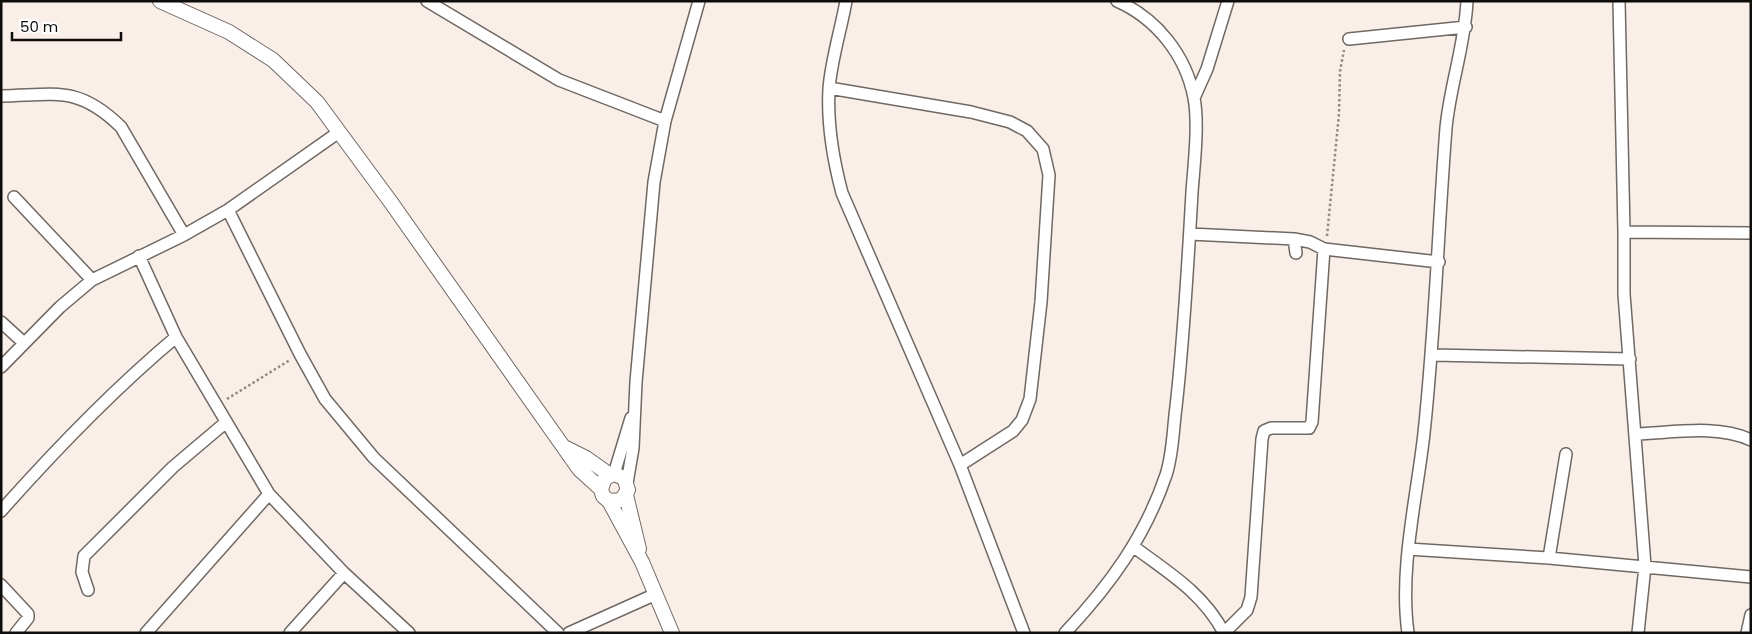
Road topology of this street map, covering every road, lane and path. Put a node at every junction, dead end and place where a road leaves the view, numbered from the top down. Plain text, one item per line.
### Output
1 (160, 1) edge
2 (428, 1) edge
3 (699, 1) edge
4 (846, 1) edge
5 (1116, 1) edge
6 (1228, 1) edge
7 (1467, 1) edge
8 (1619, 1) edge
9 (1466, 27) junction
10 (1349, 39) joint
11 (829, 88) junction
12 (1, 96) edge
13 (1194, 98) junction
14 (664, 122) junction
15 (339, 132) junction
16 (14, 198) dead end
17 (228, 210) junction
18 (1624, 232) junction
19 (1751, 233) edge
20 (1190, 234) junction
21 (184, 235) junction
22 (1294, 238) junction
23 (1324, 249) junction
24 (1296, 253) dead end
25 (140, 256) junction
26 (1439, 262) junction
27 (92, 280) junction
28 (1, 322) edge
29 (176, 337) junction
30 (24, 343) junction
31 (300, 354) junction
32 (1433, 355) junction
33 (1630, 359) junction
34 (1, 367) edge
35 (636, 405) junction
36 (215, 406) junction
37 (225, 423) junction
38 (1635, 434) junction
39 (1751, 440) edge
40 (563, 446) junction
41 (1566, 454) dead end
42 (960, 465) junction
43 (612, 475) junction
44 (627, 489) junction
45 (268, 494) junction
46 (605, 495) junction
47 (1, 511) edge
48 (1134, 547) junction
49 (1408, 548) junction
50 (1549, 558) junction
51 (642, 562) junction
52 (1645, 566) junction
53 (344, 573) junction
54 (1751, 577) edge
55 (1, 585) edge
56 (88, 590) dead end
57 (656, 594) junction
58 (1751, 615) edge
59 (16, 633) edge
60 (146, 633) edge
61 (290, 633) edge
62 (409, 633) edge
63 (558, 633) edge
64 (570, 633) edge
65 (672, 633) edge
66 (1024, 633) edge
67 (1065, 633) edge
68 (1224, 633) edge
69 (1408, 633) edge
70 (1638, 633) edge
71 (1746, 633) edge

1 - 15 street
2 - 14 street
3 - 14 street
4 - 11 street
5 - 13 street
6 - 13 street
7 - 9 street
8 - 18 street
9 - 10 street
9 - 26 street
10 - 23 path
11 - 42 street
11 - 42 street
12 - 21 street
13 - 20 street
14 - 35 street
15 - 17 street
15 - 40 street
16 - 27 street
17 - 21 street
17 - 31 street
18 - 19 street
18 - 33 street
20 - 22 street
20 - 48 street
21 - 25 street
22 - 23 street
22 - 24 street
23 - 26 street
23 - 68 street
25 - 27 street
25 - 29 street
26 - 32 street
27 - 30 street
28 - 30 street
29 - 36 street
29 - 47 street
30 - 34 street
31 - 36 path
31 - 63 street
32 - 33 street
32 - 49 street
33 - 38 street
35 - 43 street
35 - 44 street
36 - 37 street
37 - 45 street
37 - 56 street
38 - 39 street
38 - 52 street
40 - 43 street
40 - 46 street
41 - 50 street
42 - 66 street
43 - 44 street
43 - 46 street
44 - 46 street
44 - 51 street
45 - 53 street
45 - 60 street
46 - 51 street
48 - 67 street
48 - 68 street
49 - 50 street
49 - 69 street
50 - 52 street
51 - 57 street
52 - 54 street
52 - 70 street
53 - 61 street
53 - 62 street
55 - 59 street
57 - 64 street
57 - 65 street
58 - 71 street

